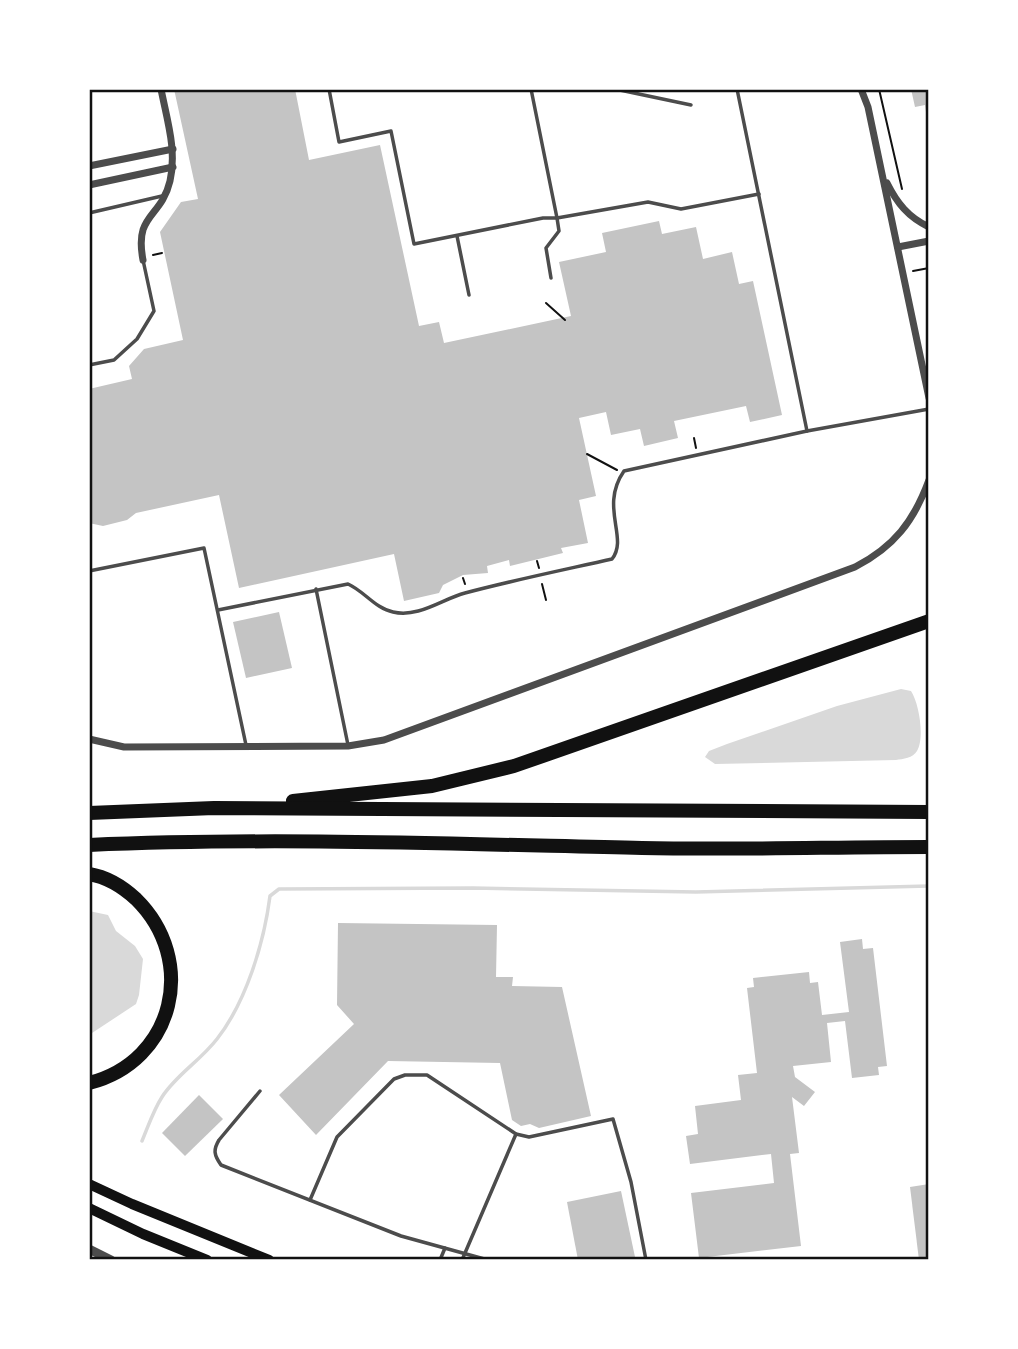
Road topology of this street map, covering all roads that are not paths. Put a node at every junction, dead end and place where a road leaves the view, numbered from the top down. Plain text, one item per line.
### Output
1 (161, 89) edge
2 (329, 89) edge
3 (531, 89) edge
4 (615, 89) edge
5 (737, 89) edge
6 (861, 89) edge
7 (691, 105) dead end
8 (173, 149) junction
9 (89, 166) edge
10 (173, 167) junction
11 (882, 173) junction
12 (89, 185) edge
13 (758, 194) junction
14 (166, 195) junction
15 (89, 213) edge
16 (557, 218) junction
17 (929, 227) edge
18 (457, 236) junction
19 (929, 241) edge
20 (898, 247) junction
21 (143, 260) joint
22 (551, 278) dead end
23 (469, 295) dead end
24 (89, 365) edge
25 (929, 398) edge
26 (929, 409) edge
27 (807, 431) junction
28 (929, 480) edge
29 (89, 571) edge
30 (316, 590) junction
31 (218, 610) junction
32 (929, 621) edge
33 (89, 739) edge
34 (246, 745) junction
35 (348, 746) junction
36 (214, 808) junction
37 (929, 812) edge
38 (89, 813) edge
39 (89, 845) edge
40 (929, 847) edge
41 (89, 874) edge
42 (89, 1083) edge
43 (260, 1091) dead end
44 (516, 1134) junction
45 (89, 1184) edge
46 (310, 1200) junction
47 (89, 1208) edge
48 (445, 1248) junction
49 (89, 1249) edge
50 (465, 1254) junction
51 (110, 1260) edge
52 (206, 1260) edge
53 (269, 1260) edge
54 (440, 1260) edge
55 (462, 1260) edge
56 (488, 1260) edge
57 (646, 1260) edge

1 - 8 street
2 - 18 lane
3 - 16 lane
4 - 7 lane
5 - 13 lane
6 - 11 street
8 - 9 street
8 - 10 street
10 - 12 street
10 - 14 street
11 - 17 street
11 - 20 street
13 - 16 lane
13 - 27 lane
14 - 15 lane
14 - 21 street
16 - 18 lane
16 - 22 lane
18 - 23 lane
19 - 20 street
20 - 25 street
21 - 24 lane
26 - 27 lane
27 - 30 lane
28 - 35 street
29 - 31 lane
30 - 31 lane
30 - 35 lane
31 - 34 lane
32 - 36 highway
33 - 34 street
34 - 35 street
36 - 37 highway
36 - 38 highway
39 - 40 highway
41 - 42 highway
43 - 46 lane
44 - 46 lane
44 - 50 lane
44 - 57 lane
45 - 53 main road
46 - 48 lane
47 - 52 main road
48 - 50 lane
48 - 54 lane
49 - 51 street
50 - 55 lane
50 - 56 lane

